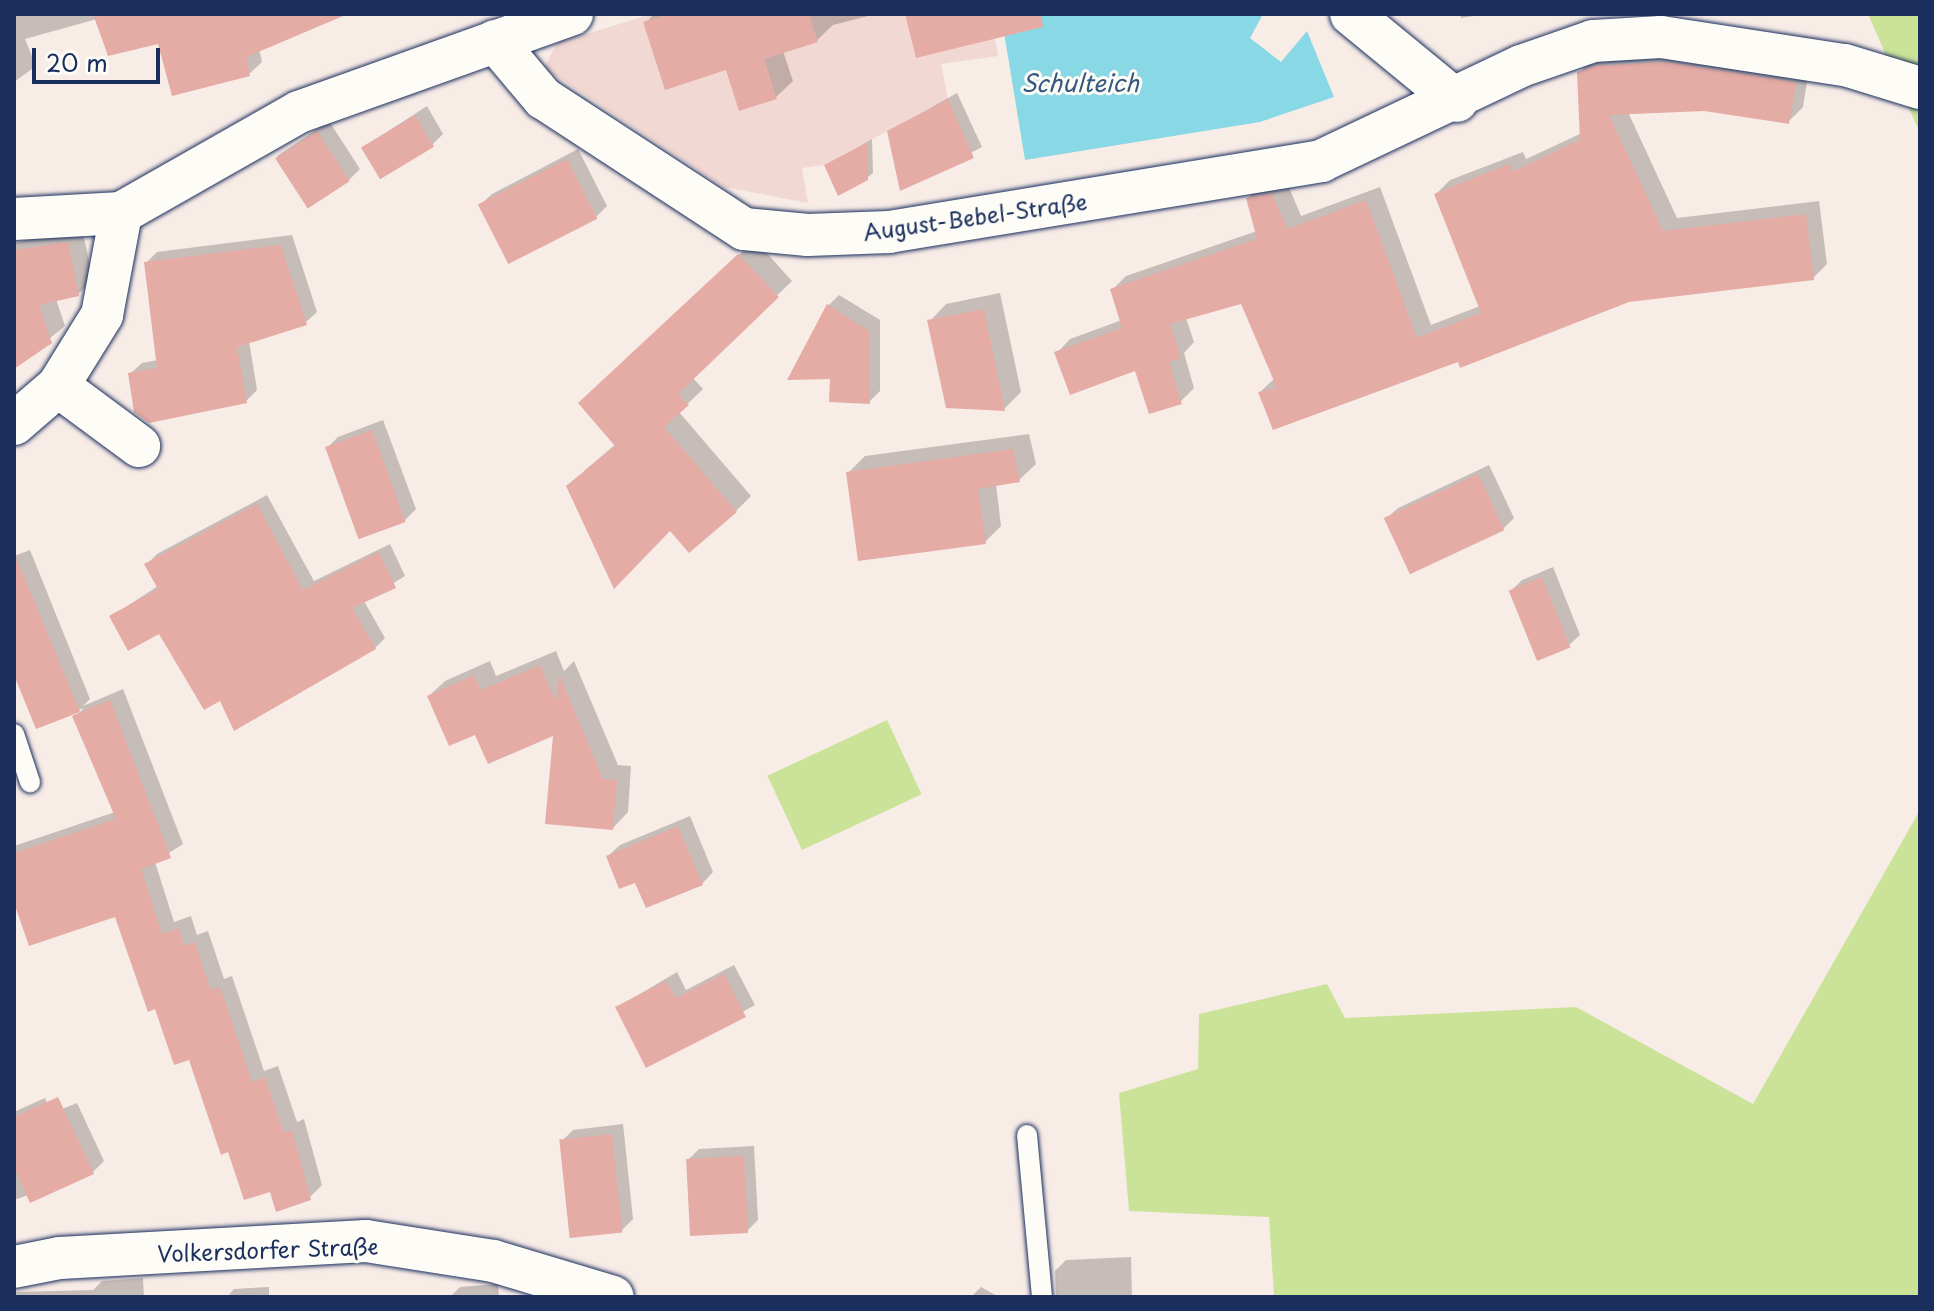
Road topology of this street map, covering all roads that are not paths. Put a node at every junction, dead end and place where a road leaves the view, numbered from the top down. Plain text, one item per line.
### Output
1 (572, 14) edge
2 (1351, 14) edge
3 (495, 41) junction
4 (1920, 88) edge
5 (1457, 101) junction
6 (121, 213) junction
7 (14, 219) edge
8 (58, 386) junction
9 (14, 424) edge
10 (139, 446) dead end
11 (14, 734) edge
12 (30, 782) dead end
13 (1027, 1135) dead end
14 (14, 1267) edge
15 (613, 1297) edge
16 (1042, 1297) edge

1 - 3 street
2 - 5 street
3 - 5 street, August-Bebel-Straße
3 - 6 street
4 - 5 street, August-Bebel-Straße
6 - 7 street
6 - 8 street
8 - 9 street
8 - 10 street
11 - 12 lane
13 - 16 lane
14 - 15 street, Volkersdorfer Straße

